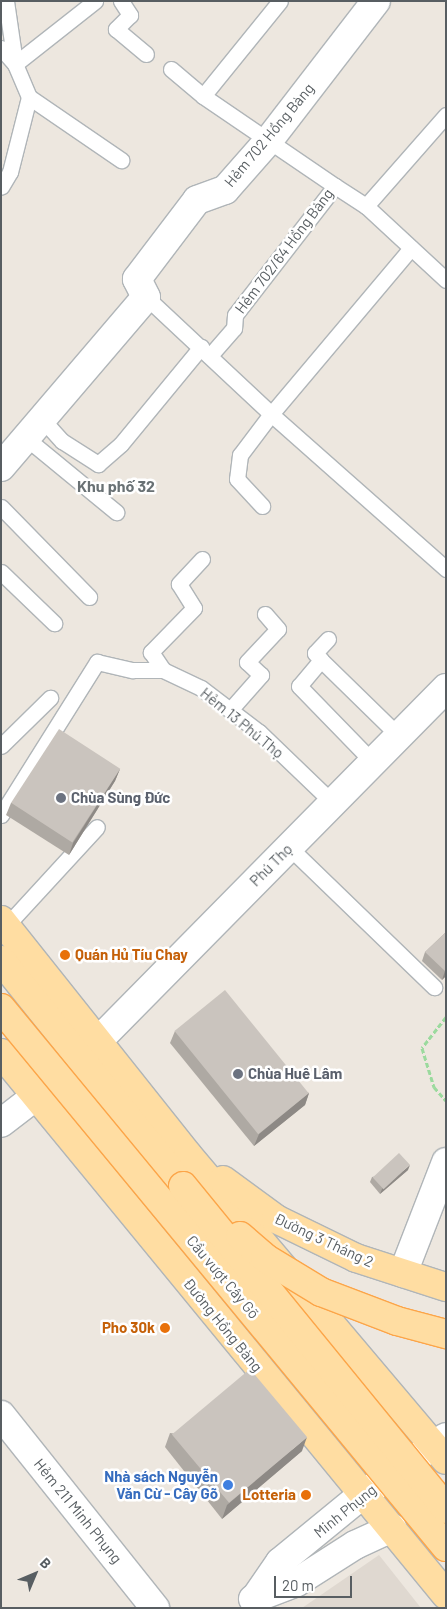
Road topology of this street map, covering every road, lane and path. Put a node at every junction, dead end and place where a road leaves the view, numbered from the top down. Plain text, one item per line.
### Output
1 (6, 1) edge
2 (95, 1) edge
3 (121, 1) edge
4 (280, 1) edge
5 (376, 1) edge
6 (1, 48) edge
7 (146, 54) dead end
8 (15, 64) junction
9 (171, 69) dead end
10 (203, 96) junction
11 (28, 97) junction
12 (446, 115) edge
13 (269, 140) junction
14 (121, 160) dead end
15 (335, 186) junction
16 (1, 187) edge
17 (366, 206) junction
18 (411, 248) junction
19 (446, 280) edge
20 (146, 297) junction
21 (206, 352) junction
22 (271, 414) junction
23 (34, 428) junction
24 (1, 467) edge
25 (262, 506) dead end
26 (1, 507) edge
27 (116, 512) dead end
28 (202, 558) dead end
29 (446, 569) edge
30 (1, 572) edge
31 (89, 597) dead end
32 (265, 614) dead end
33 (54, 623) dead end
34 (328, 639) dead end
35 (321, 660) junction
36 (164, 670) junction
37 (446, 688) edge
38 (50, 698) dead end
39 (230, 710) junction
40 (398, 736) junction
41 (1, 746) edge
42 (373, 762) junction
43 (333, 803) junction
44 (1, 814) edge
45 (97, 827) dead end
46 (289, 848) junction
47 (4, 923) edge
48 (1, 960) edge
49 (434, 987) dead end
50 (1, 1008) edge
51 (446, 1017) edge
52 (97, 1042) junction
53 (1, 1053) edge
54 (36, 1096) junction
55 (446, 1101) edge
56 (1, 1123) edge
57 (188, 1155) junction
58 (446, 1162) edge
59 (183, 1186) junction
60 (403, 1273) junction
61 (289, 1274) junction
62 (446, 1287) edge
63 (224, 1326) junction
64 (446, 1334) edge
65 (3, 1421) edge
66 (442, 1448) edge
67 (362, 1495) junction
68 (446, 1495) edge
69 (446, 1509) edge
70 (392, 1528) junction
71 (446, 1547) edge
72 (446, 1596) edge
73 (249, 1603) edge
74 (155, 1608) edge

1 - 8 lane
2 - 8 lane
3 - 7 lane
4 - 10 lane
5 - 13 street, Hẻm 702 Hồng Bàng
6 - 8 lane
8 - 11 lane
9 - 10 lane, Hẻm 702/64 Hồng Bàng
10 - 13 lane, Hẻm 702/64 Hồng Bàng
11 - 14 lane
11 - 16 lane
12 - 17 lane
13 - 15 lane, Hẻm 702/64 Hồng Bàng
13 - 20 street, Hẻm 702 Hồng Bàng
15 - 17 lane
15 - 21 lane, Hẻm 702/64 Hồng Bàng
17 - 18 lane
18 - 19 lane
18 - 22 lane
20 - 21 lane
20 - 23 street
21 - 22 lane
21 - 23 lane, Hẻm 702/64 Hồng Bàng
22 - 25 lane
22 - 29 lane
23 - 24 street
23 - 27 lane
26 - 31 lane
28 - 36 lane
30 - 33 lane
32 - 39 lane
34 - 35 lane
35 - 40 lane
35 - 42 lane
36 - 39 lane, Hẻm 13 Phú Thọ
36 - 44 lane
37 - 40 street, Phú Thọ
38 - 41 lane
39 - 43 lane, Hẻm 13 Phú Thọ
40 - 42 street, Phú Thọ
42 - 43 street, Phú Thọ
43 - 46 street, Phú Thọ
45 - 47 lane
46 - 49 lane
46 - 52 street, Phú Thọ
47 - 52 main road
48 - 59 main road, Cầu vượt Cây Gõ
50 - 71 main road, Cầu vượt Cây Gõ, bridge
51 - 55 path
52 - 57 main road
53 - 54 main road, Đường Hồng Bàng
54 - 56 street
54 - 63 main road, Đường Hồng Bàng
57 - 60 main road, Đường 3 Tháng 2
57 - 61 main road
58 - 60 street
59 - 64 main road, Cầu vượt Cây Gõ, bridge
59 - 69 main road, Cầu vượt Cây Gõ, bridge
60 - 62 main road, Đường 3 Tháng 2
61 - 63 main road
61 - 66 main road
63 - 67 main road, Đường Hồng Bàng
65 - 74 street, Hẻm 211 Minh Phụng
66 - 67 street, Minh Phụng
67 - 70 main road, Đường Hồng Bàng
67 - 73 street, Minh Phụng
68 - 70 main road, Minh Phụng
70 - 72 main road, Đường Hồng Bàng
70 - 73 street, Minh Phụng

